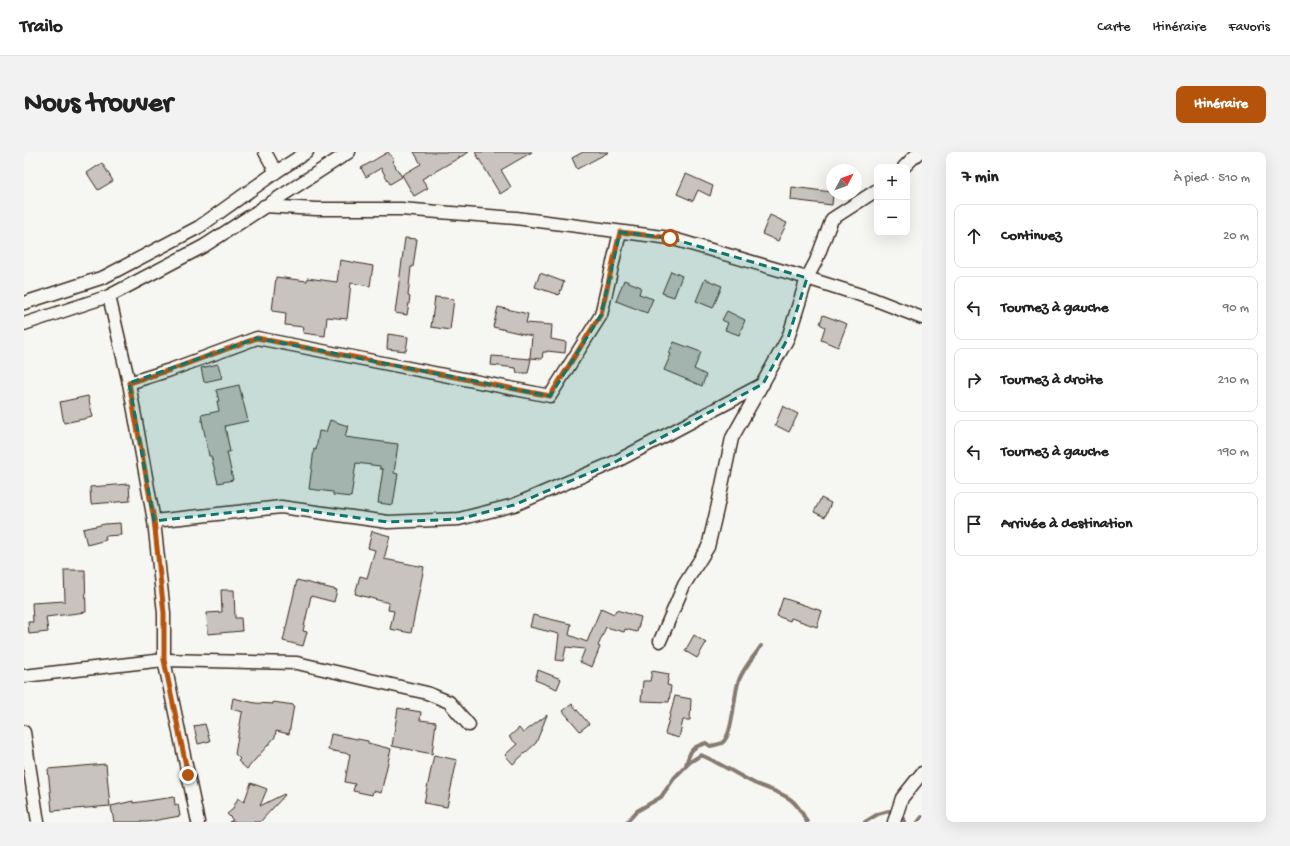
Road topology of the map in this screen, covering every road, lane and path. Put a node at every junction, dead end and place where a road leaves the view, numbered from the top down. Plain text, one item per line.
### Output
1 (265, 152) edge
2 (307, 152) edge
3 (349, 152) edge
4 (919, 152) edge
5 (907, 164) edge
6 (276, 172) junction
7 (874, 192) edge
8 (264, 206) junction
9 (620, 232) junction
10 (807, 278) junction
11 (109, 296) junction
12 (24, 303) edge
13 (922, 318) edge
14 (24, 324) edge
15 (129, 383) junction
16 (763, 384) junction
17 (154, 520) junction
18 (660, 641) dead end
19 (164, 660) junction
20 (24, 676) edge
21 (469, 725) dead end
22 (24, 732) edge
23 (922, 773) edge
24 (38, 822) edge
25 (198, 822) edge
26 (894, 822) edge

1 - 6 street
2 - 6 street
3 - 8 street
4 - 5 street
6 - 12 street
7 - 10 street
8 - 9 street
8 - 11 street
9 - 10 street
9 - 15 street
10 - 13 street
10 - 16 street
11 - 14 street
11 - 15 street
15 - 17 street
16 - 17 street
16 - 18 street
17 - 19 street
19 - 20 street
19 - 21 street
19 - 25 street
22 - 24 street
23 - 26 street

